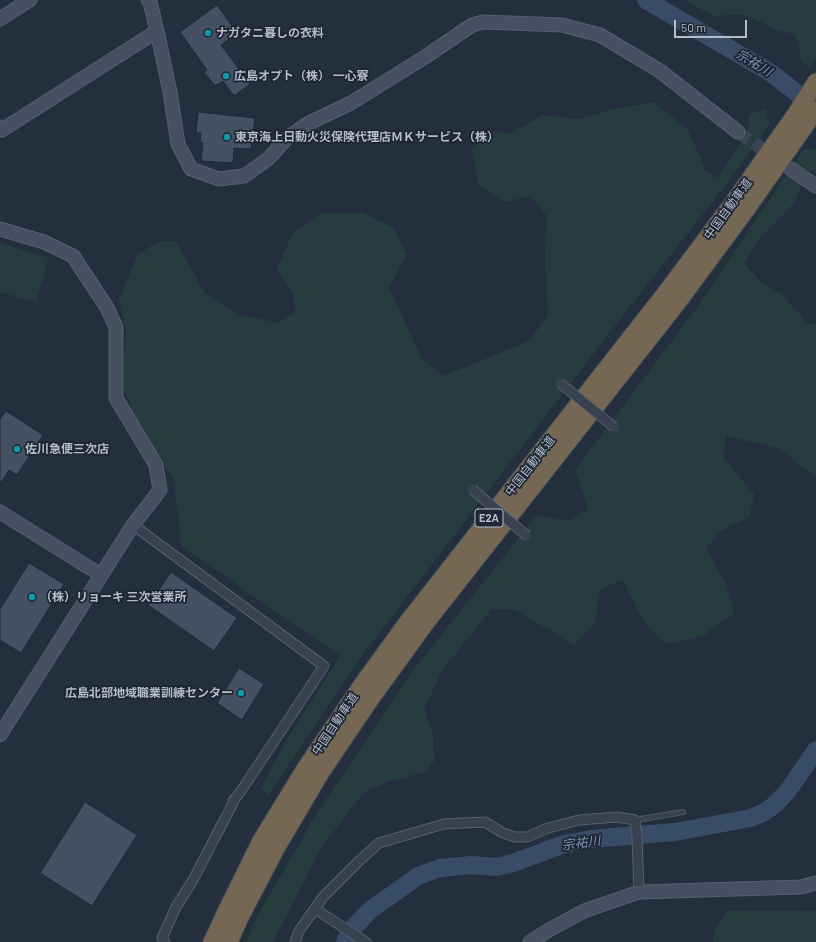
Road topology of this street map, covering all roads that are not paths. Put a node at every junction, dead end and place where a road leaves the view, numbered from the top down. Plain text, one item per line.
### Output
1 (30, 0) edge
2 (148, 0) edge
3 (0, 19) edge
4 (157, 31) junction
5 (816, 82) edge
6 (807, 115) edge
7 (0, 127) edge
8 (738, 132) tunnel mouth
9 (791, 169) dead end
10 (816, 186) edge
11 (0, 229) edge
12 (560, 383) dead end
13 (614, 427) dead end
14 (472, 489) dead end
15 (0, 512) edge
16 (133, 525) junction
17 (528, 536) dead end
18 (101, 575) junction
19 (0, 735) edge
20 (683, 812) dead end
21 (635, 822) junction
22 (816, 883) edge
23 (639, 892) junction
24 (315, 909) junction
25 (165, 942) edge
26 (212, 942) edge
27 (229, 942) edge
28 (295, 942) edge
29 (366, 942) edge
30 (530, 942) edge

1 - 3 street
2 - 4 street
4 - 7 street
4 - 8 street
5 - 6 highway, 中国自動車道 / E2A
6 - 26 highway, 中国自動車道 / E2A
6 - 27 highway, 中国自動車道 / E2A
9 - 10 street
11 - 16 street
12 - 13 street, bridge
14 - 17 street, bridge
15 - 18 street
16 - 18 street
16 - 25 street
18 - 19 street
20 - 21 lane
21 - 23 street
21 - 24 street
22 - 23 street
23 - 30 street
24 - 28 street
24 - 29 street

